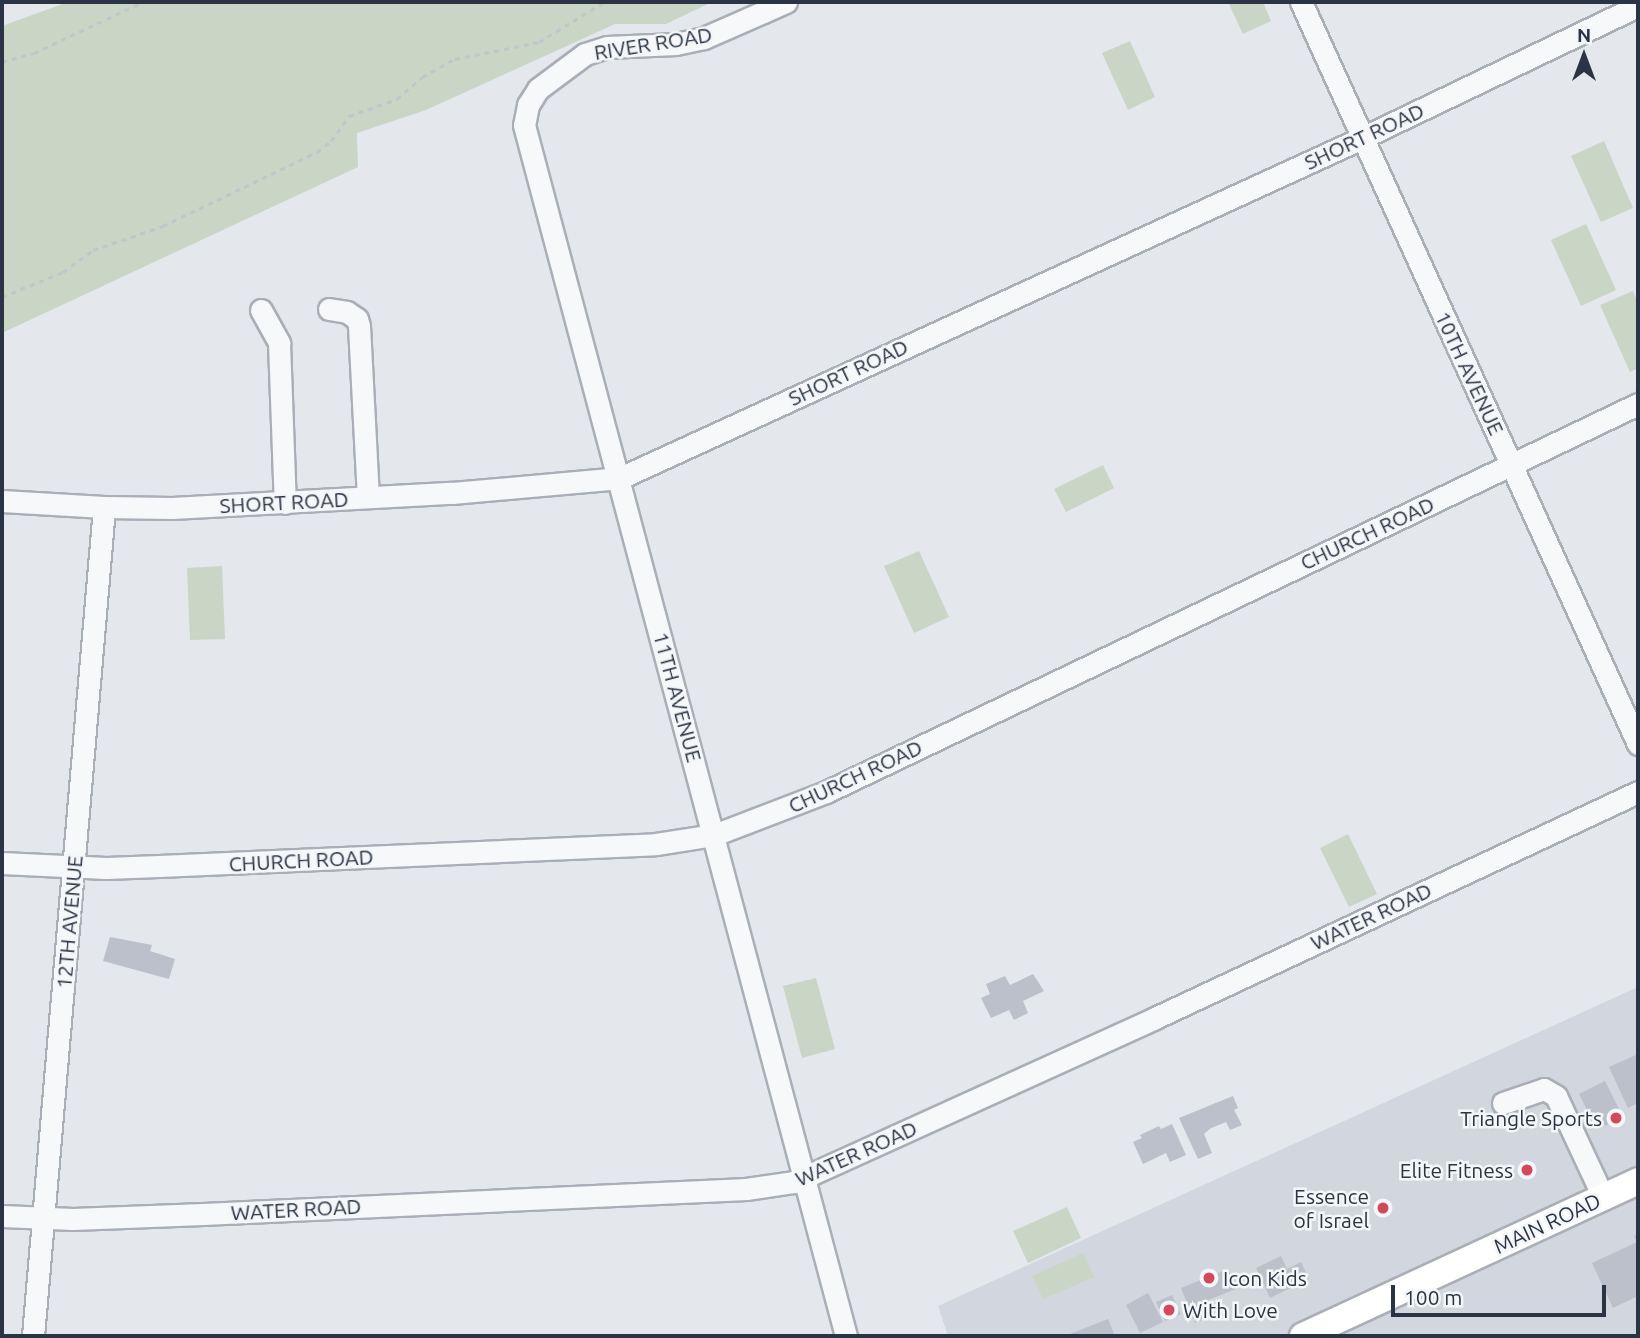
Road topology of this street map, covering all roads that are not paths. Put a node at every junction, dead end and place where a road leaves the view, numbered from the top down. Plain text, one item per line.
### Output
1 (786, 2) edge
2 (1301, 2) edge
3 (1638, 6) edge
4 (561, 71) joint
5 (1362, 138) junction
6 (329, 309) dead end
7 (261, 310) dead end
8 (1638, 404) edge
9 (1511, 463) junction
10 (620, 478) junction
11 (368, 497) junction
12 (2, 500) edge
13 (285, 503) junction
14 (104, 508) junction
15 (1638, 744) edge
16 (1638, 792) edge
17 (714, 835) junction
18 (2, 863) edge
19 (74, 866) junction
20 (1503, 1103) dead end
21 (803, 1178) junction
22 (1638, 1181) edge
23 (1603, 1197) junction
24 (2, 1216) edge
25 (44, 1219) junction
26 (33, 1336) edge
27 (846, 1336) edge
28 (1303, 1336) edge

1 - 4 street, RIVER ROAD
2 - 5 street, 10TH AVENUE
3 - 5 street, SHORT ROAD
4 - 10 street, 11TH AVENUE
5 - 9 street, 10TH AVENUE
5 - 10 street, SHORT ROAD
6 - 11 street
7 - 13 street
8 - 9 street, CHURCH ROAD
9 - 15 street, 10TH AVENUE
9 - 17 street, CHURCH ROAD
10 - 11 street, SHORT ROAD
10 - 17 street, 11TH AVENUE
11 - 13 street, SHORT ROAD
12 - 14 street, SHORT ROAD
13 - 14 street, SHORT ROAD
14 - 19 street, 12TH AVENUE
16 - 21 street, WATER ROAD
17 - 19 street, CHURCH ROAD
17 - 21 street, 11TH AVENUE
18 - 19 street, CHURCH ROAD
19 - 25 street, 12TH AVENUE
20 - 23 street
21 - 25 street, WATER ROAD
21 - 27 street, 11TH AVENUE
22 - 23 main road, MAIN ROAD
23 - 28 main road, MAIN ROAD
24 - 25 street, WATER ROAD
25 - 26 street, 12TH AVENUE

